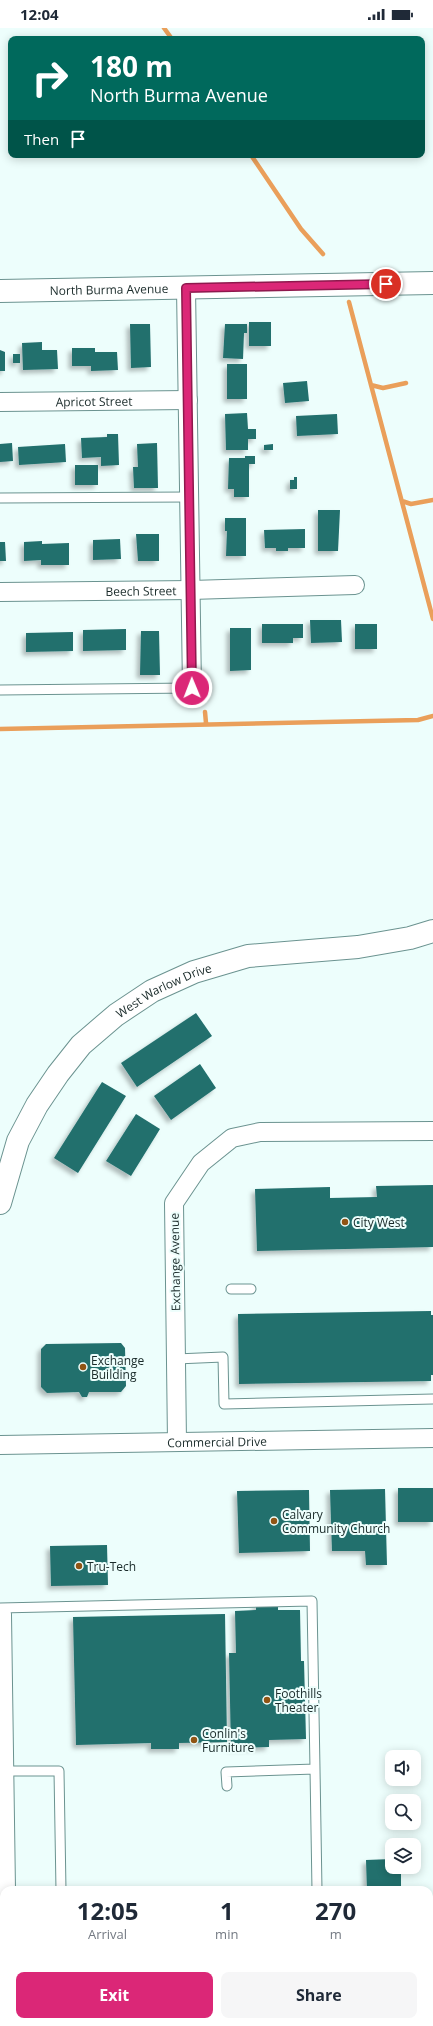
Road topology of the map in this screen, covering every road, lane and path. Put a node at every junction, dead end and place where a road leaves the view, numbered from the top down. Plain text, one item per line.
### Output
1 (433, 283) edge
2 (186, 288) junction
3 (0, 291) edge
4 (188, 400) junction
5 (0, 402) edge
6 (189, 497) junction
7 (0, 498) edge
8 (355, 585) dead end
9 (191, 590) junction
10 (0, 592) edge
11 (192, 688) joint
12 (0, 690) edge
13 (433, 931) edge
14 (433, 1131) edge
15 (0, 1203) edge
16 (231, 1289) dead end
17 (251, 1289) dead end
18 (176, 1359) junction
19 (433, 1399) edge
20 (433, 1438) edge
21 (177, 1442) junction
22 (0, 1445) edge
23 (0, 1608) edge
24 (0, 1615) edge
25 (315, 1769) junction
26 (2, 1772) junction
27 (227, 1786) dead end
28 (4, 1886) edge
29 (61, 1886) edge
30 (317, 1886) edge

1 - 2 street, North Burma Avenue
2 - 3 street, North Burma Avenue
2 - 4 street
4 - 5 street, Apricot Street
4 - 6 street
6 - 7 lane
6 - 9 street
8 - 9 street, Beech Street
9 - 10 street, Beech Street
9 - 11 street
11 - 12 lane
13 - 15 street, West Warlow Drive
14 - 18 street, Exchange Avenue
16 - 17 lane
18 - 19 lane
18 - 21 street, Exchange Avenue
20 - 21 street, Commercial Drive
21 - 22 street, Commercial Drive
23 - 25 lane
24 - 26 street
25 - 27 lane
25 - 30 lane
26 - 28 street
26 - 29 lane

